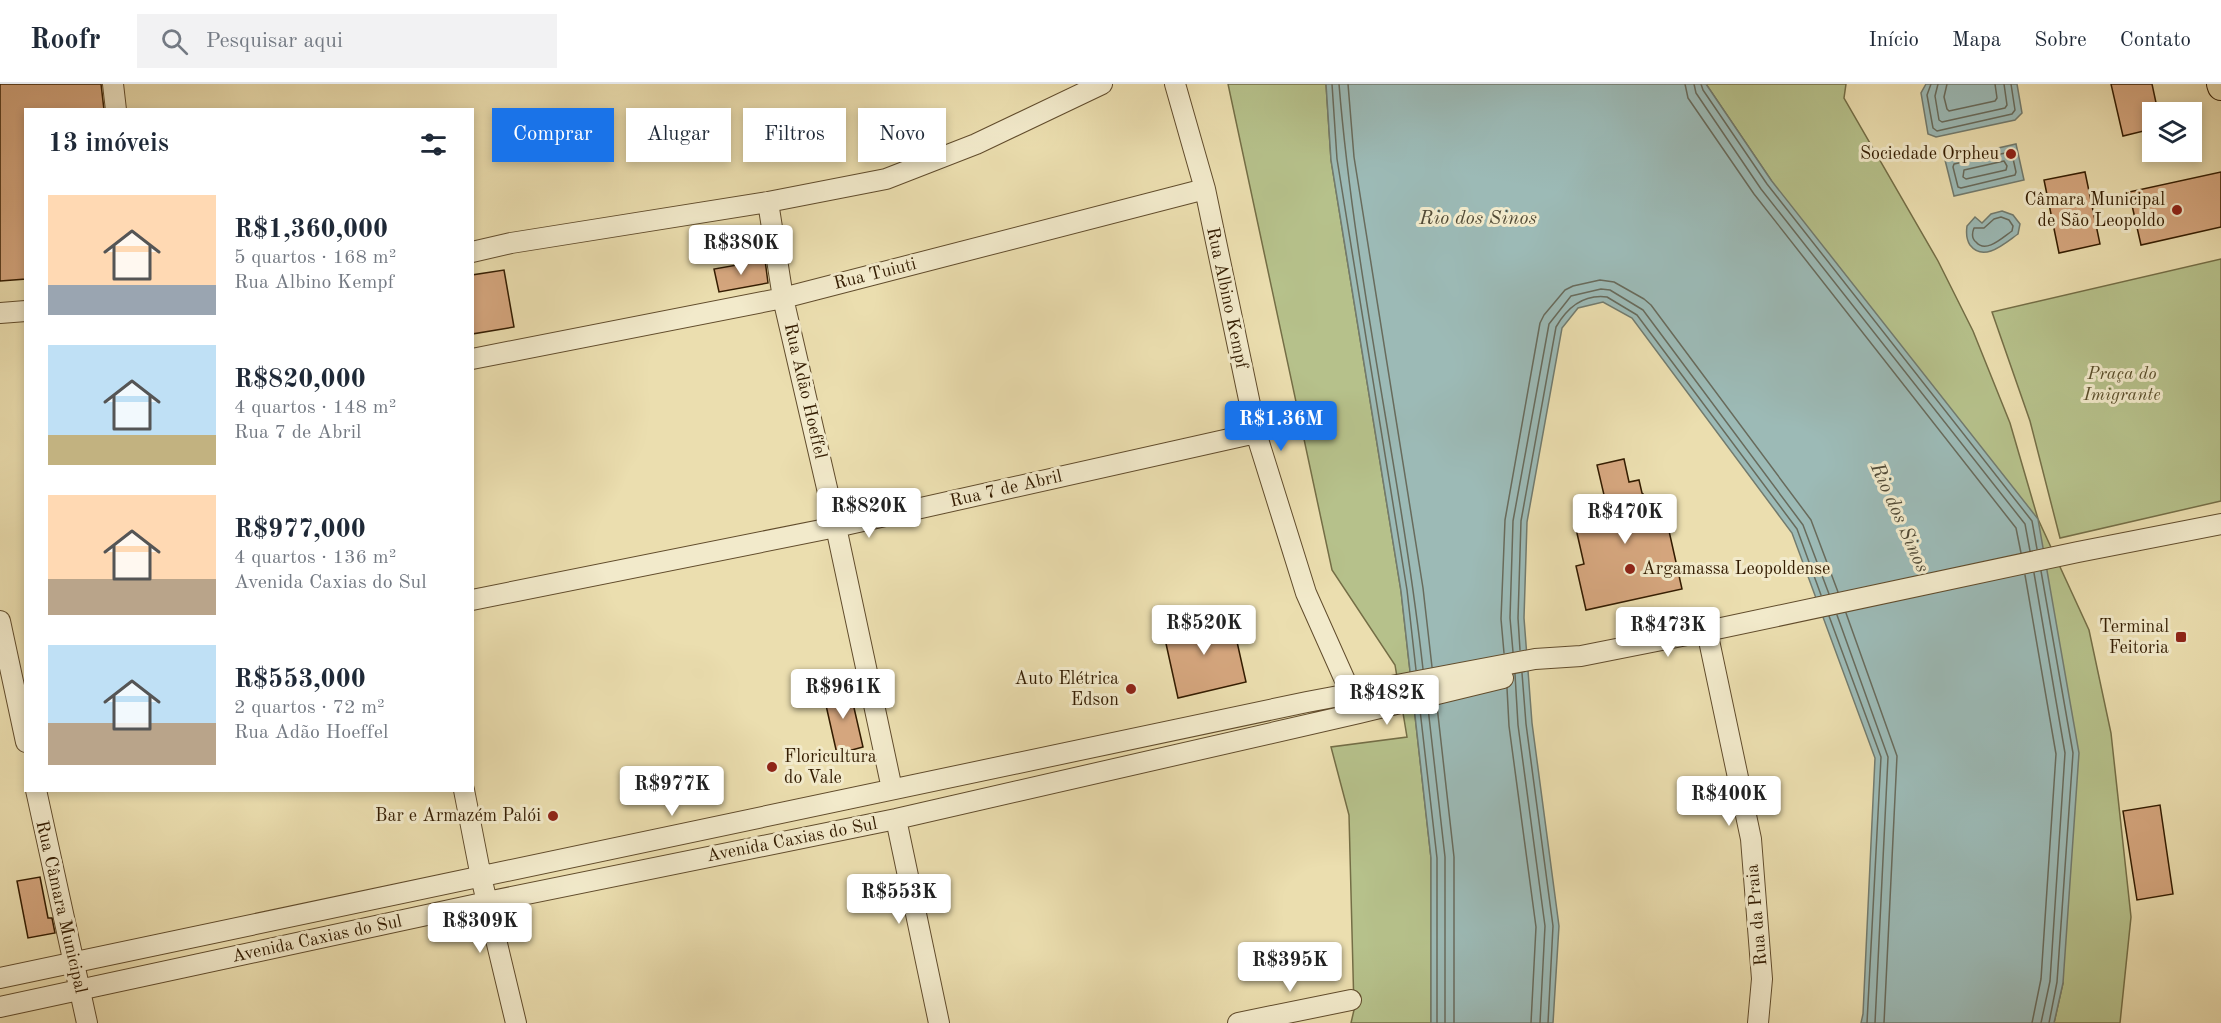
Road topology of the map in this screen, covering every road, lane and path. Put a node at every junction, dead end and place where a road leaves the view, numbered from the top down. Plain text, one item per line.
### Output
1 (113, 84) edge
2 (1102, 84) edge
3 (1175, 84) edge
4 (116, 108) edge
5 (1204, 189) junction
6 (768, 202) junction
7 (474, 252) edge
8 (783, 298) junction
9 (24, 311) edge
10 (0, 313) edge
11 (474, 359) edge
12 (1256, 433) junction
13 (2221, 524) edge
14 (836, 527) junction
15 (474, 600) edge
16 (0, 621) edge
17 (1707, 631) junction
18 (13, 692) edge
19 (1404, 693) junction
20 (1352, 694) junction
21 (1359, 713) junction
22 (24, 734) edge
23 (892, 789) junction
24 (36, 792) edge
25 (464, 792) edge
26 (897, 819) junction
27 (481, 877) junction
28 (487, 902) junction
29 (73, 963) junction
30 (0, 978) edge
31 (80, 990) junction
32 (1351, 1000) dead end
33 (0, 1007) edge
34 (87, 1023) edge
35 (516, 1023) edge
36 (939, 1023) edge
37 (1238, 1023) edge
38 (1758, 1023) edge

1 - 4 street
2 - 6 street
3 - 5 street, Rua Albino Kempf
5 - 8 street, Rua Tuiuti
5 - 12 street, Rua Albino Kempf
6 - 7 street
6 - 8 street, Rua Adão Hoeffel
8 - 11 street, Rua Tuiuti
8 - 14 street, Rua Adão Hoeffel
9 - 10 street
12 - 14 street, Rua 7 de Abril
12 - 20 street, Rua Albino Kempf
13 - 17 street, Avenida Caxias do Sul
14 - 15 street, Rua 7 de Abril
14 - 23 street, Rua Adão Hoeffel
16 - 18 street
17 - 19 street, Avenida Caxias do Sul
17 - 38 street, Rua da Praia
18 - 22 street
19 - 20 street, Avenida Caxias do Sul
19 - 21 street, Avenida Caxias do Sul
20 - 21 street, Rua Albino Kempf
20 - 23 street, Avenida Caxias do Sul
21 - 26 street, Avenida Caxias do Sul
23 - 27 street, Avenida Caxias do Sul
24 - 29 street, Rua Câmara Municipal
25 - 27 street
26 - 28 street, Avenida Caxias do Sul
26 - 36 street
27 - 28 street
27 - 29 street, Avenida Caxias do Sul
28 - 31 street, Avenida Caxias do Sul
28 - 35 street
29 - 30 street, Avenida Caxias do Sul
29 - 31 street, Rua Câmara Municipal
31 - 33 street, Avenida Caxias do Sul
31 - 34 street, Rua Câmara Municipal
32 - 37 street

